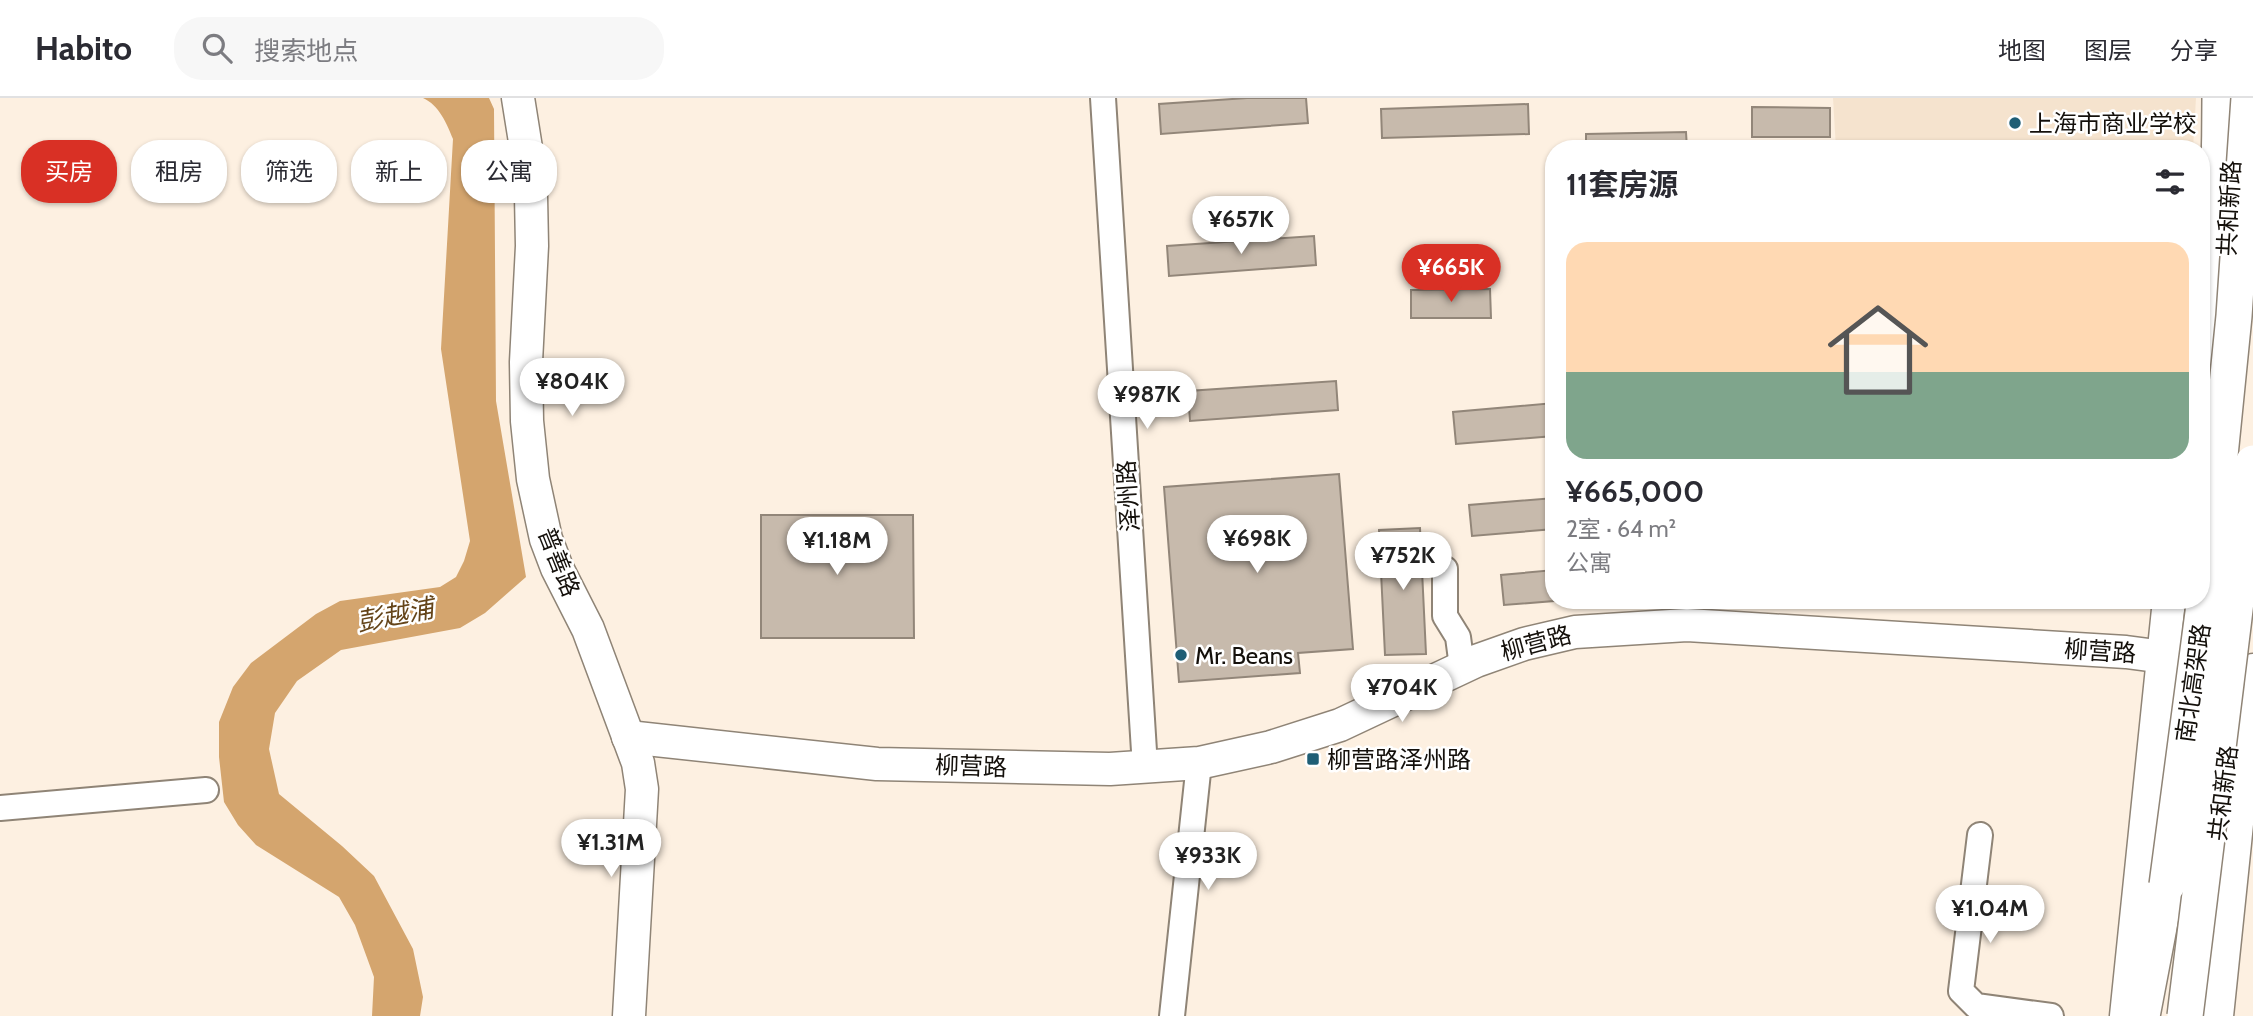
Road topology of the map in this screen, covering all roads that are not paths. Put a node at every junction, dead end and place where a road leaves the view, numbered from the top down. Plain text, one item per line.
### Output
1 (518, 98) edge
2 (537, 98) edge
3 (1103, 98) edge
4 (2214, 98) edge
5 (2220, 98) edge
6 (2231, 98) edge
7 (2249, 98) edge
8 (2210, 148) edge
9 (2210, 349) edge
10 (2210, 437) edge
11 (2253, 463) edge
12 (2210, 555) edge
13 (1445, 569) dead end
14 (2253, 570) edge
15 (2170, 609) edge
16 (2183, 609) edge
17 (2192, 609) edge
18 (2204, 609) edge
19 (2175, 660) junction
20 (1462, 667) junction
21 (2249, 674) edge
22 (637, 737) junction
23 (1199, 763) junction
24 (1145, 768) junction
25 (2180, 788) junction
26 (206, 790) dead end
27 (0, 808) edge
28 (1980, 835) dead end
29 (2166, 885) junction
30 (629, 1016) edge
31 (646, 1016) edge
32 (1172, 1016) edge
33 (2052, 1016) edge
34 (2126, 1016) edge
35 (2142, 1016) edge
36 (2151, 1016) edge
37 (2185, 1016) edge
38 (2196, 1016) edge
39 (2217, 1016) edge

1 - 22 main road, 普善路
2 - 22 main road, 普善路
3 - 24 street, 泽州路
4 - 8 main road, 共和新路
5 - 9 highway
6 - 10 main road, 共和新路
7 - 12 highway, 南北高架路, bridge
11 - 37 highway, 南北高架路, bridge
13 - 20 street
14 - 21 main road, 共和新路
15 - 19 main road
16 - 25 highway, bridge
17 - 19 main road
18 - 25 highway, 南北高架路, bridge
19 - 20 main road, 柳营路
19 - 21 main road, 柳营路
19 - 34 main road
19 - 35 main road
20 - 23 main road, 柳营路
21 - 38 main road, 共和新路
21 - 39 main road, 共和新路
22 - 24 main road, 柳营路
22 - 30 main road, 普善路
22 - 31 main road, 普善路
23 - 24 main road, 柳营路
23 - 32 street
25 - 29 highway, 南北高架路, bridge
26 - 27 street
28 - 33 street
29 - 35 highway
29 - 36 highway, 南北高架路

